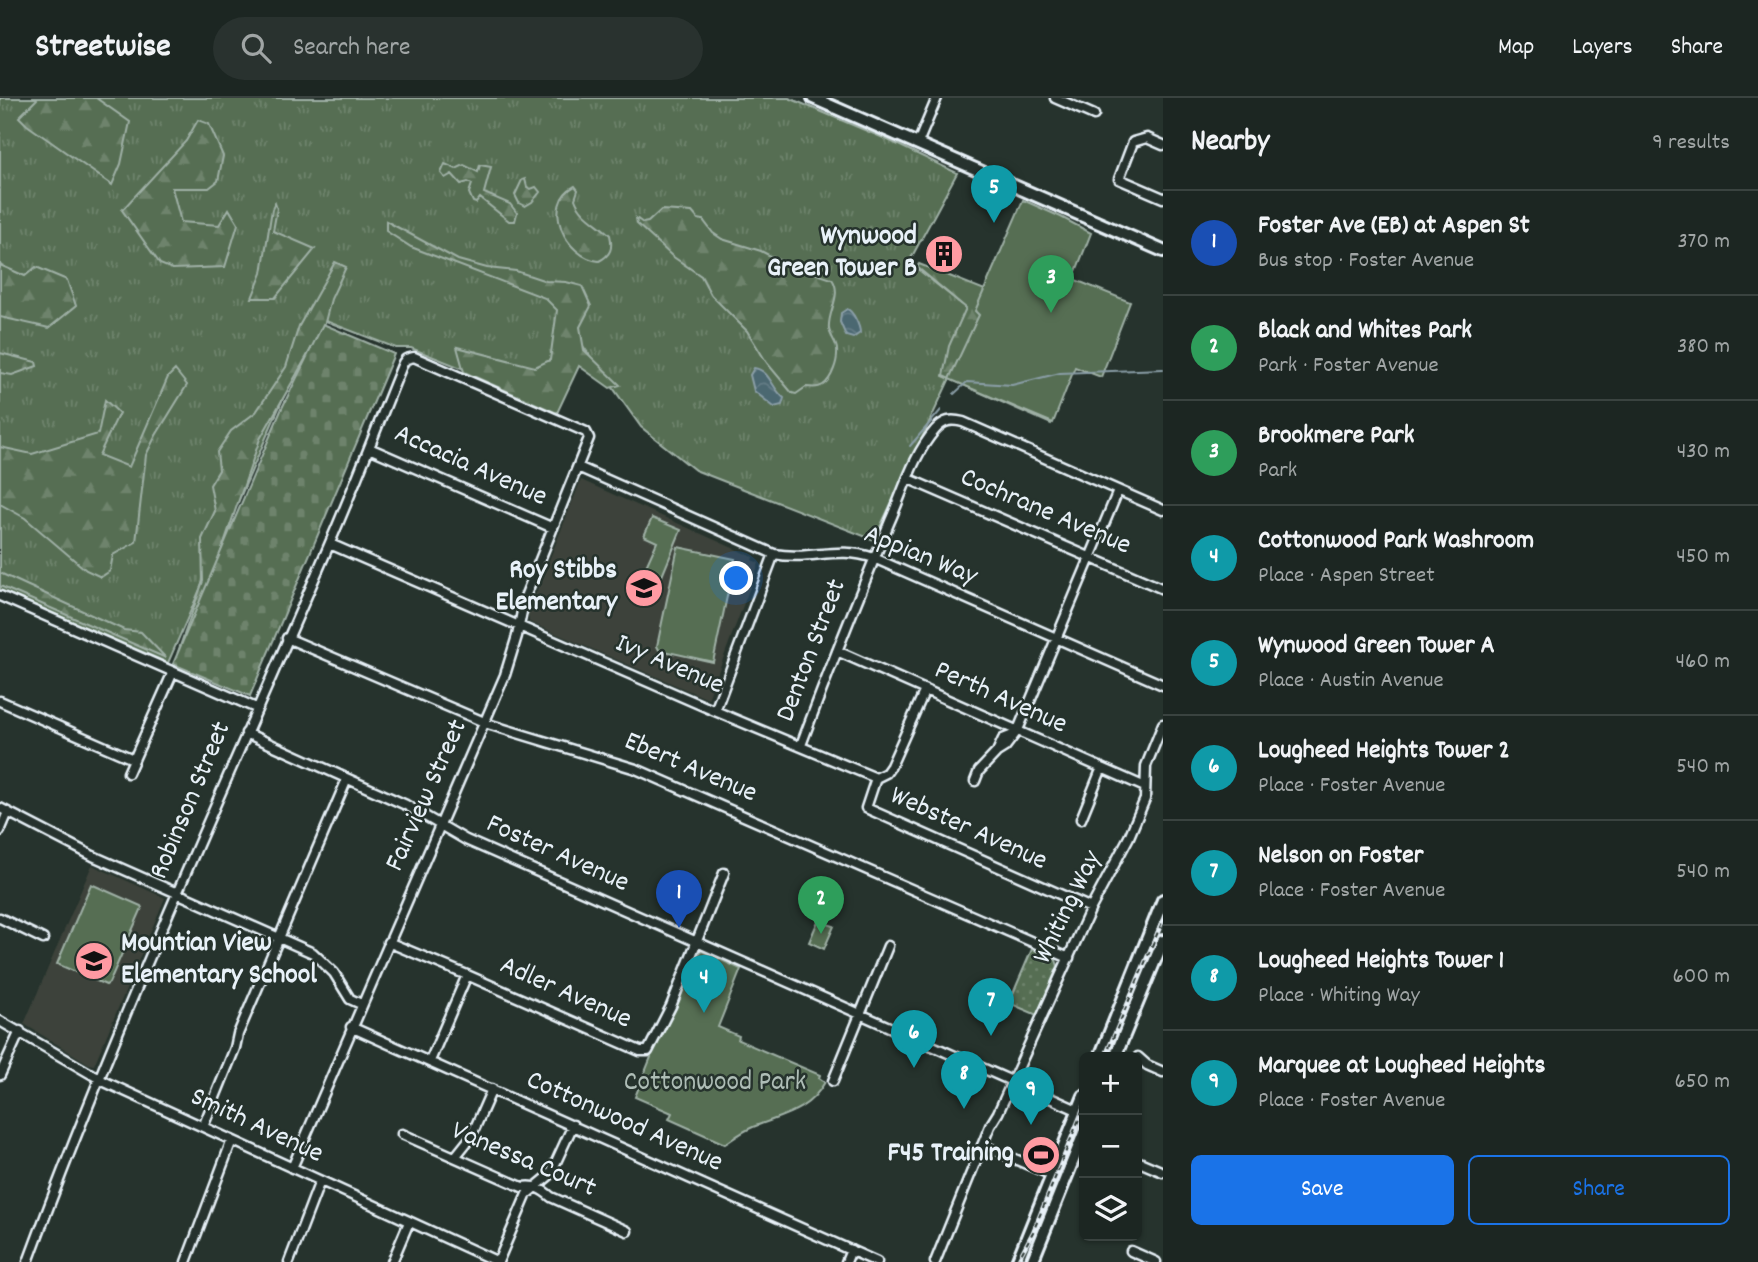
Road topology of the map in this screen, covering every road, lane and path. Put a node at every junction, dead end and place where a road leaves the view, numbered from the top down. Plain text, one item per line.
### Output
1 (813, 98) edge
2 (937, 98) edge
3 (1055, 98) edge
4 (1094, 115) dead end
5 (918, 143) junction
6 (1163, 145) edge
7 (1163, 198) edge
8 (1163, 251) edge
9 (405, 361) joint
10 (369, 448) junction
11 (578, 467) junction
12 (909, 479) junction
13 (1118, 491) junction
14 (1163, 510) edge
15 (553, 528) junction
16 (330, 544) junction
17 (774, 554) junction
18 (1089, 557) junction
19 (874, 558) junction
20 (1163, 589) edge
21 (0, 596) edge
22 (519, 625) junction
23 (287, 638) junction
24 (1056, 639) junction
25 (837, 651) junction
26 (173, 672) junction
27 (1163, 685) edge
28 (925, 690) junction
29 (0, 701) edge
30 (257, 708) junction
31 (715, 711) junction
32 (485, 723) junction
33 (1163, 724) edge
34 (246, 733) junction
35 (1015, 733) junction
36 (801, 746) junction
37 (134, 759) junction
38 (1101, 770) junction
39 (128, 773) dead end
40 (876, 778) junction
41 (347, 779) junction
42 (975, 781) dead end
43 (1145, 788) junction
44 (4, 810) edge
45 (1081, 819) dead end
46 (441, 826) junction
47 (0, 831) edge
48 (724, 873) dead end
49 (177, 894) junction
50 (1163, 900) edge
51 (1091, 908) junction
52 (0, 918) edge
53 (279, 938) junction
54 (43, 939) dead end
55 (1163, 940) edge
56 (388, 942) junction
57 (697, 942) junction
58 (888, 946) dead end
59 (1069, 958) junction
60 (467, 975) junction
61 (361, 1004) junction
62 (861, 1013) junction
63 (0, 1021) edge
64 (351, 1027) junction
65 (20, 1031) junction
66 (1102, 1052) edge
67 (1117, 1052) edge
68 (1142, 1060) edge
69 (430, 1061) junction
70 (1163, 1072) edge
71 (0, 1075) edge
72 (98, 1078) junction
73 (833, 1080) dead end
74 (1013, 1081) junction
75 (492, 1089) junction
76 (1079, 1111) edge
77 (1081, 1115) edge
78 (573, 1125) junction
79 (203, 1127) junction
80 (402, 1134) dead end
81 (232, 1140) junction
82 (982, 1144) junction
83 (1079, 1145) edge
84 (456, 1157) junction
85 (1142, 1163) edge
86 (292, 1168) junction
87 (1163, 1172) edge
88 (1052, 1175) junction
89 (320, 1181) junction
90 (536, 1187) junction
91 (409, 1222) junction
92 (627, 1231) dead end
93 (850, 1250) junction
94 (1131, 1251) dead end
95 (28, 1262) edge
96 (187, 1262) edge
97 (289, 1262) edge
98 (392, 1262) edge
99 (498, 1262) edge
100 (846, 1262) edge
101 (877, 1262) edge
102 (934, 1262) edge
103 (1017, 1262) edge
104 (1032, 1262) edge
105 (1156, 1262) edge

1 - 5 main road
2 - 5 street
3 - 4 street
5 - 8 main road
6 - 7 street
9 - 10 street, Robinson Street
9 - 11 street, Fairview Street
10 - 15 street, Accacia Avenue
10 - 16 street, Robinson Street
11 - 15 street, Fairview Street
11 - 17 street, Appian Way
12 - 13 street, Denton Street
12 - 18 street, Cochrane Avenue
12 - 19 street, Denton Street
13 - 14 street
13 - 18 street
15 - 22 street, Fairview Street
16 - 22 street, Ivy Avenue
16 - 23 street, Robinson Street
17 - 19 street, Appian Way
17 - 31 street
18 - 20 street, Cochrane Avenue
18 - 24 street
19 - 24 street, Appian Way
19 - 25 street, Denton Street
21 - 26 street
22 - 31 street, Ivy Avenue
22 - 32 street, Fairview Street
23 - 30 street, Robinson Street
23 - 32 street, Ebert Avenue
24 - 27 street, Appian Way
24 - 35 street
25 - 28 street, Perth Avenue
25 - 36 street, Denton Street
26 - 30 street
26 - 37 street
28 - 35 street, Perth Avenue
28 - 40 street
29 - 37 street
30 - 34 street, Robinson Street
31 - 36 street, Ivy Avenue
32 - 46 street, Fairview Street
32 - 59 street, Ebert Avenue
33 - 43 street, Whiting Way
34 - 41 street, Foster Avenue
34 - 49 street, Robinson Street
35 - 38 street, Perth Avenue
35 - 42 street
36 - 40 street, Ivy Avenue
37 - 39 street
38 - 43 street, Perth Avenue
38 - 45 street
40 - 51 street, Webster Avenue
41 - 46 street, Foster Avenue
41 - 53 street
43 - 51 street, Whiting Way
44 - 47 street
44 - 49 street
46 - 56 street, Fairview Street
46 - 57 street, Foster Avenue
48 - 57 street
49 - 53 street
49 - 72 street, Robinson Street
50 - 66 main road
51 - 59 street, Whiting Way
52 - 54 street
53 - 61 street
53 - 79 street
55 - 67 main road
56 - 60 street, Adler Avenue
56 - 61 street, Fairview Street
57 - 60 street, Adler Avenue
57 - 62 street, Foster Avenue
58 - 62 street
59 - 74 street, Whiting Way
60 - 69 street, Adler Avenue
61 - 64 street, Fairview Street
62 - 73 street
62 - 74 street, Foster Avenue
63 - 65 street, Smith Avenue
64 - 69 street, Cottonwood Avenue
64 - 86 street, Fairview Street
65 - 71 street
65 - 72 street, Smith Avenue
68 - 70 street
69 - 75 street, Cottonwood Avenue
72 - 79 street, Smith Avenue
72 - 95 street, Robinson Street
74 - 76 street, Foster Avenue
74 - 82 street, Whiting Way
75 - 78 street, Cottonwood Avenue
75 - 84 street
77 - 88 main road
78 - 90 street
78 - 93 street, Cottonwood Avenue
79 - 81 street, Smith Avenue
80 - 84 street, Vanessa Court
81 - 86 street, Smith Avenue
81 - 96 street
82 - 88 street
82 - 102 street, Whiting Way
83 - 104 main road
84 - 90 street, Vanessa Court
85 - 87 street
86 - 89 street, Smith Avenue
88 - 103 main road
89 - 91 street, Smith Avenue
89 - 97 street
90 - 92 street, Vanessa Court
90 - 99 street
91 - 98 street
91 - 99 street, Smith Avenue
93 - 100 street
93 - 101 street, Cottonwood Avenue
94 - 105 street

